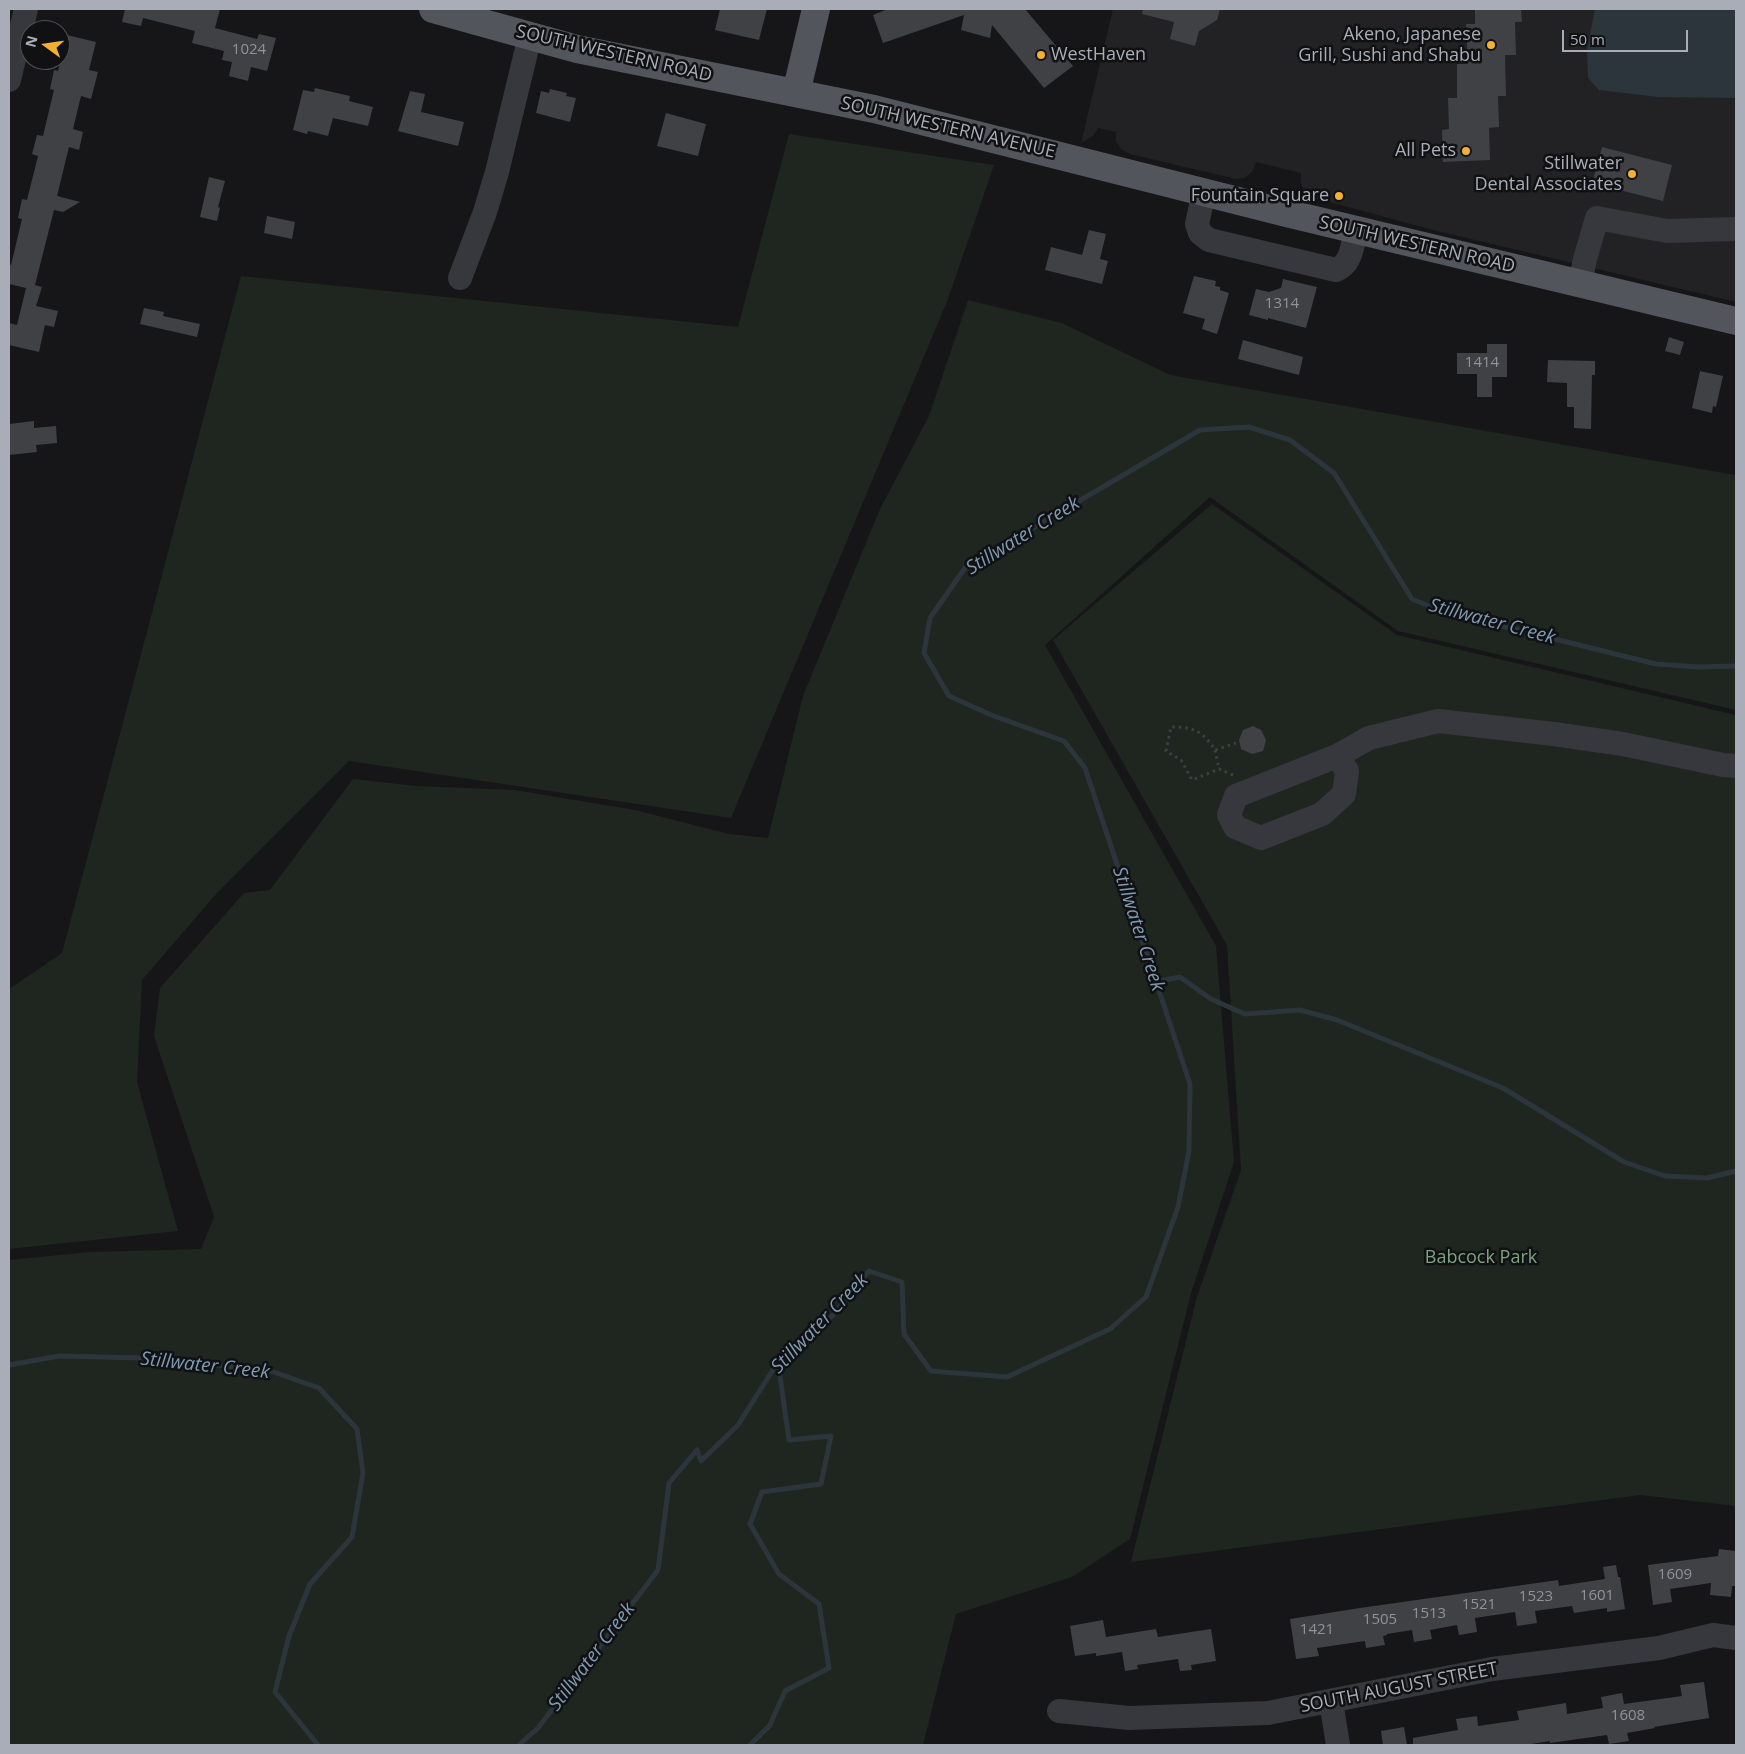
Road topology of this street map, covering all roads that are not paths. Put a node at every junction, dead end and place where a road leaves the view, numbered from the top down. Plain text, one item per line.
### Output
1 (26, 9) edge
2 (433, 9) edge
3 (816, 9) edge
4 (530, 36) junction
5 (9, 80) edge
6 (796, 93) junction
7 (1099, 165) joint
8 (1204, 192) junction
9 (1736, 229) edge
10 (1356, 230) junction
11 (460, 278) dead end
12 (1580, 284) junction
13 (1736, 321) edge
14 (1337, 756) junction
15 (1736, 766) edge
16 (1736, 1638) edge
17 (1331, 1701) junction
18 (1059, 1711) dead end
19 (1338, 1745) edge

1 - 5 street
2 - 4 main road, SOUTH WESTERN ROAD
3 - 6 main road
4 - 6 main road, SOUTH WESTERN ROAD
4 - 11 street
6 - 7 main road, SOUTH WESTERN AVENUE
7 - 8 main road, SOUTH WESTERN ROAD
8 - 10 main road, SOUTH WESTERN ROAD
8 - 10 street
9 - 12 street
10 - 12 main road, SOUTH WESTERN ROAD
12 - 13 main road, SOUTH WESTERN ROAD
14 - 14 street
14 - 15 street
16 - 17 street, SOUTH AUGUST STREET
17 - 18 street, SOUTH AUGUST STREET
17 - 19 street

